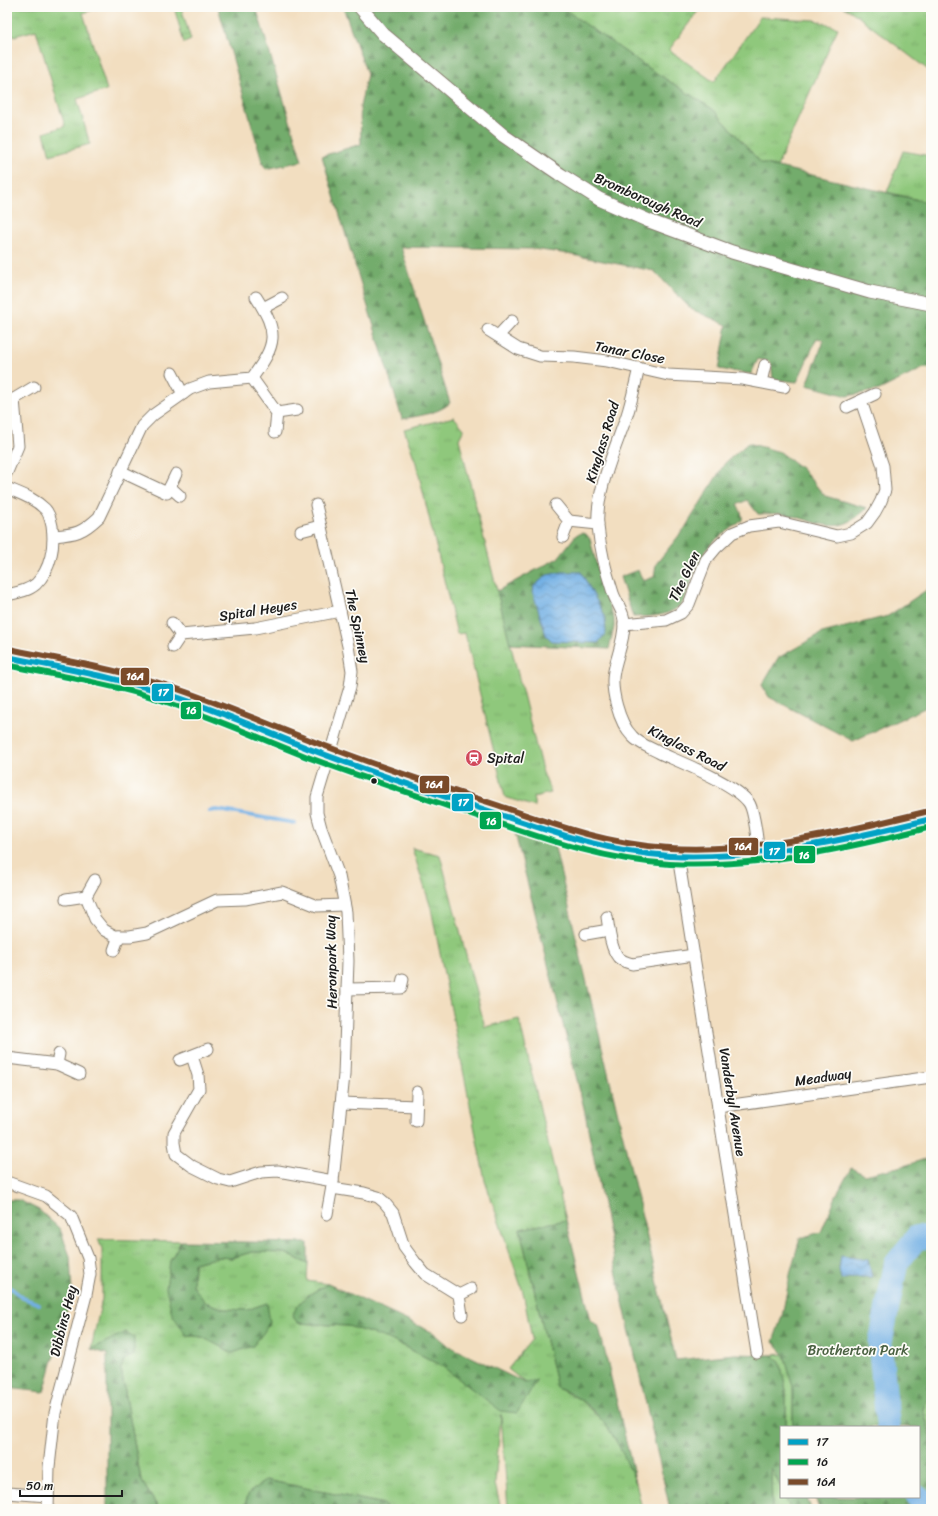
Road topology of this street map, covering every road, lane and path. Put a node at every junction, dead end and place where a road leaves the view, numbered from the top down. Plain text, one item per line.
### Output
1 (360, 7) edge
2 (256, 296) dead end
3 (282, 298) dead end
4 (931, 304) edge
5 (263, 308) junction
6 (512, 320) dead end
7 (765, 365) dead end
8 (639, 368) junction
9 (172, 373) dead end
10 (252, 378) junction
11 (761, 382) junction
12 (784, 387) dead end
13 (34, 388) dead end
14 (183, 394) junction
15 (875, 394) dead end
16 (11, 400) edge
17 (861, 401) junction
18 (847, 407) dead end
19 (297, 410) dead end
20 (277, 413) junction
21 (275, 432) dead end
22 (120, 471) junction
23 (7, 472) edge
24 (176, 474) dead end
25 (170, 487) junction
26 (7, 488) edge
27 (180, 496) dead end
28 (316, 505) dead end
29 (556, 505) dead end
30 (568, 521) junction
31 (598, 524) junction
32 (320, 526) junction
33 (302, 531) dead end
34 (54, 536) junction
35 (563, 537) dead end
36 (7, 595) edge
37 (340, 611) junction
38 (172, 623) dead end
39 (624, 624) junction
40 (181, 635) junction
41 (173, 647) dead end
42 (7, 657) edge
43 (330, 756) junction
44 (931, 818) edge
45 (759, 853) junction
46 (678, 856) junction
47 (95, 880) dead end
48 (86, 896) junction
49 (66, 899) dead end
50 (344, 905) junction
51 (607, 917) dead end
52 (609, 930) junction
53 (586, 934) dead end
54 (119, 936) junction
55 (114, 950) dead end
56 (694, 955) junction
57 (403, 980) dead end
58 (347, 989) junction
59 (208, 1049) dead end
60 (192, 1056) junction
61 (7, 1058) edge
62 (180, 1060) dead end
63 (79, 1074) dead end
64 (931, 1077) edge
65 (417, 1092) dead end
66 (342, 1103) junction
67 (416, 1106) junction
68 (718, 1107) junction
69 (416, 1121) dead end
70 (7, 1182) edge
71 (333, 1184) junction
72 (327, 1214) dead end
73 (471, 1289) dead end
74 (459, 1295) junction
75 (462, 1315) dead end
76 (758, 1353) dead end
77 (7, 1494) edge
78 (48, 1496) junction
79 (48, 1509) edge

1 - 4 street, Bromborough Road
2 - 5 street
3 - 5 street
5 - 10 street
6 - 8 street, Tanar Close
7 - 11 street
8 - 11 street, Tanar Close
8 - 31 street, Kinglass Road
9 - 14 street
10 - 14 street
10 - 20 street
11 - 12 street, Tanar Close
13 - 16 street
14 - 22 street
15 - 17 street
16 - 23 street
17 - 18 street
17 - 39 street, The Glen
19 - 20 street
20 - 21 street
22 - 25 street
22 - 34 street
24 - 25 street
25 - 27 street
26 - 34 street
28 - 32 street, The Spinney
29 - 30 street
30 - 31 street
30 - 35 street
31 - 39 street, Kinglass Road
32 - 33 street
32 - 37 street, The Spinney
34 - 36 street
37 - 40 street, Spital Heyes
37 - 43 street, The Spinney
38 - 40 street
39 - 45 street, Kinglass Road
40 - 41 street
42 - 43 main road
43 - 46 main road
43 - 50 street, Heronpark Way
44 - 45 main road
45 - 46 main road
46 - 56 street, Vanderbyl Avenue
47 - 48 street
48 - 49 street
48 - 54 street
50 - 54 street
50 - 58 street, Heronpark Way
51 - 52 street
52 - 53 street
52 - 56 street
54 - 55 street
56 - 68 street, Vanderbyl Avenue
57 - 58 street
58 - 66 street, Heronpark Way
59 - 60 street
60 - 62 street
60 - 71 street
61 - 63 street
64 - 68 street, Meadway
65 - 67 street
66 - 67 street
66 - 71 street, Heronpark Way
67 - 69 street
68 - 76 street, Vanderbyl Avenue
70 - 78 street, Dibbins Hey
71 - 72 street, Heronpark Way
71 - 74 street
73 - 74 street
74 - 75 street
77 - 78 street
78 - 79 street, Dibbins Hey

